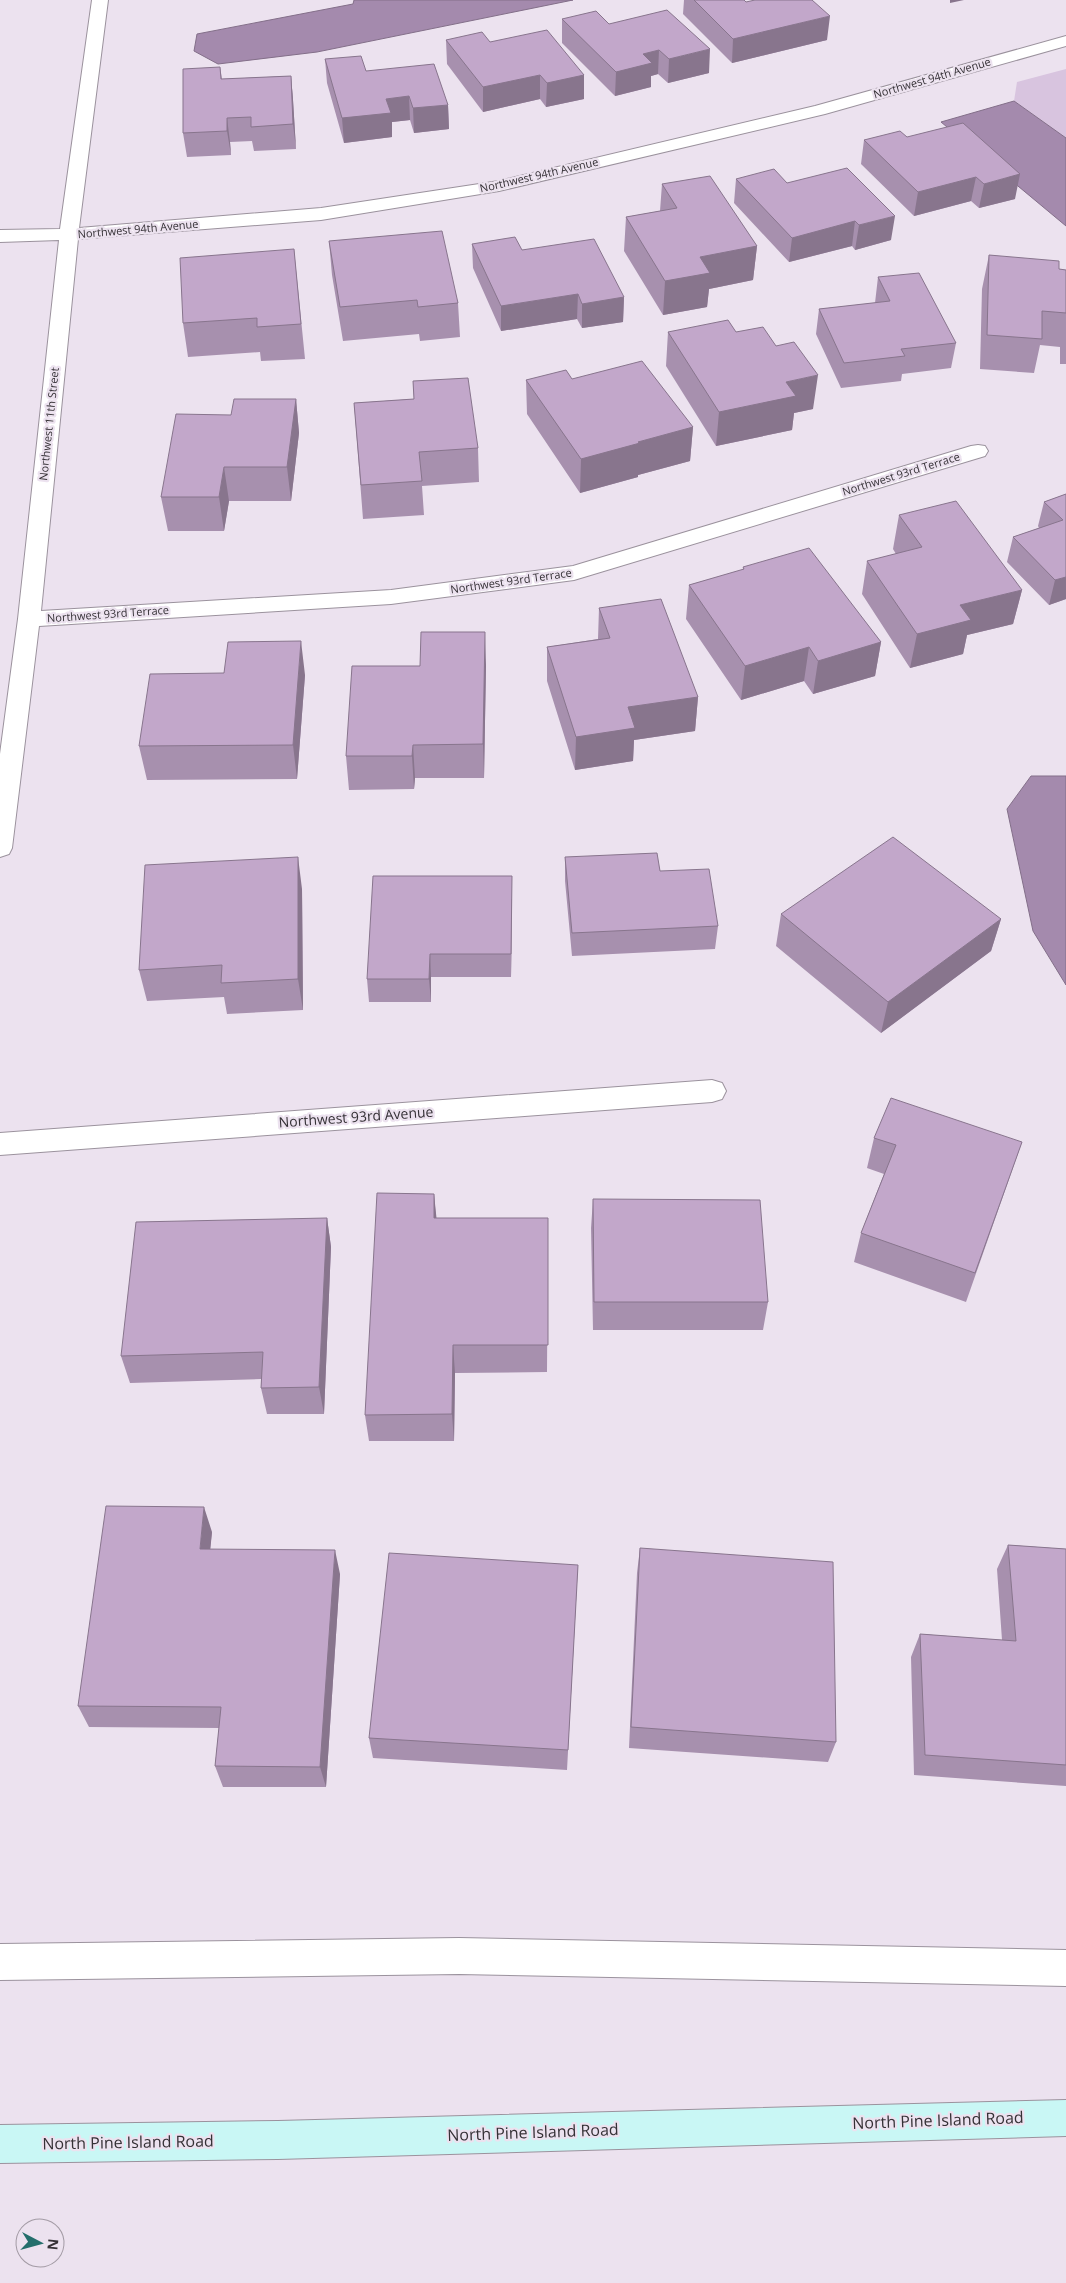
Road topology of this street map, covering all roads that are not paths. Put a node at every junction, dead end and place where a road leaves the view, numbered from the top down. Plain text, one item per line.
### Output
1 (100, 0) edge
2 (1066, 41) edge
3 (70, 234) junction
4 (0, 236) edge
5 (978, 451) dead end
6 (28, 619) junction
7 (0, 848) edge
8 (712, 1091) dead end
9 (0, 1144) edge
10 (0, 1962) edge
11 (1066, 1968) edge
12 (1066, 2118) edge
13 (0, 2144) edge

1 - 3 street, Northwest 11th Street
2 - 3 street, Northwest 94th Avenue
3 - 4 street, Northwest 94th Avenue
3 - 6 street, Northwest 11th Street
5 - 6 street, Northwest 93rd Terrace
6 - 7 street, Northwest 11th Street
8 - 9 street, Northwest 93rd Avenue
10 - 11 street
12 - 13 main road, North Pine Island Road

